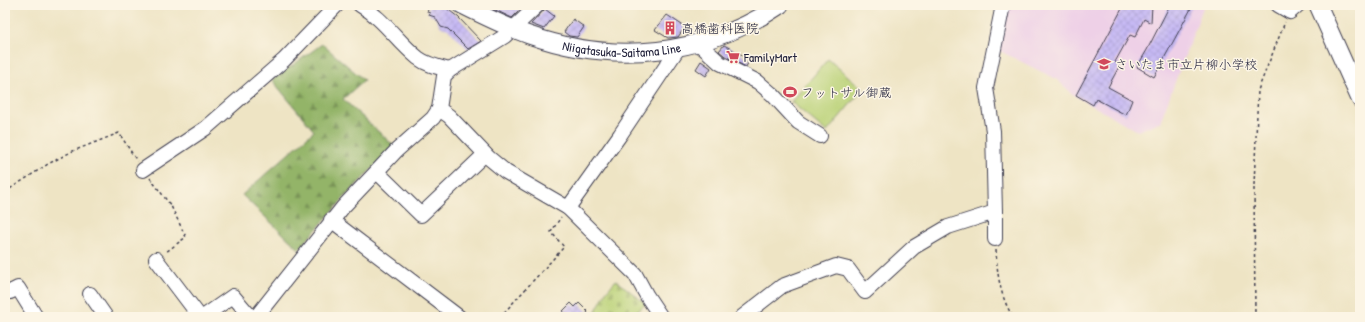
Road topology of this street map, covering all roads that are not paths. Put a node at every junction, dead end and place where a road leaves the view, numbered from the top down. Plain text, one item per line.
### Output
1 (337, 5) edge
2 (360, 5) edge
3 (462, 5) edge
4 (538, 5) edge
5 (780, 5) edge
6 (1003, 5) edge
7 (1318, 5) edge
8 (512, 29) junction
9 (697, 42) junction
10 (679, 47) junction
11 (450, 70) junction
12 (1360, 99) edge
13 (439, 109) junction
14 (820, 136) dead end
15 (485, 154) junction
16 (143, 170) road end
17 (377, 172) junction
18 (568, 208) junction
19 (995, 212) junction
20 (331, 220) junction
21 (995, 239) road end
22 (156, 259) road end
23 (10, 292) dead end
24 (90, 294) dead end
25 (36, 317) edge
26 (106, 317) edge
27 (200, 317) edge
28 (203, 317) edge
29 (256, 317) edge
30 (458, 317) edge
31 (662, 317) edge
32 (742, 317) edge

1 - 16 street
2 - 11 street
3 - 8 main road, Niigatasuka-Saitama Line
4 - 8 street
5 - 9 main road, Niigatasuka-Saitama Line
6 - 19 street
7 - 12 main road
8 - 10 main road, Niigatasuka-Saitama Line
8 - 11 street
9 - 10 main road, Niigatasuka-Saitama Line
9 - 14 street
10 - 18 street
11 - 13 street
13 - 15 street
13 - 17 street
15 - 17 street
15 - 18 street
17 - 20 street
18 - 31 street
19 - 21 street
19 - 32 street
20 - 29 street
20 - 30 street
22 - 27 street
23 - 25 street
24 - 26 street
28 - 29 street

